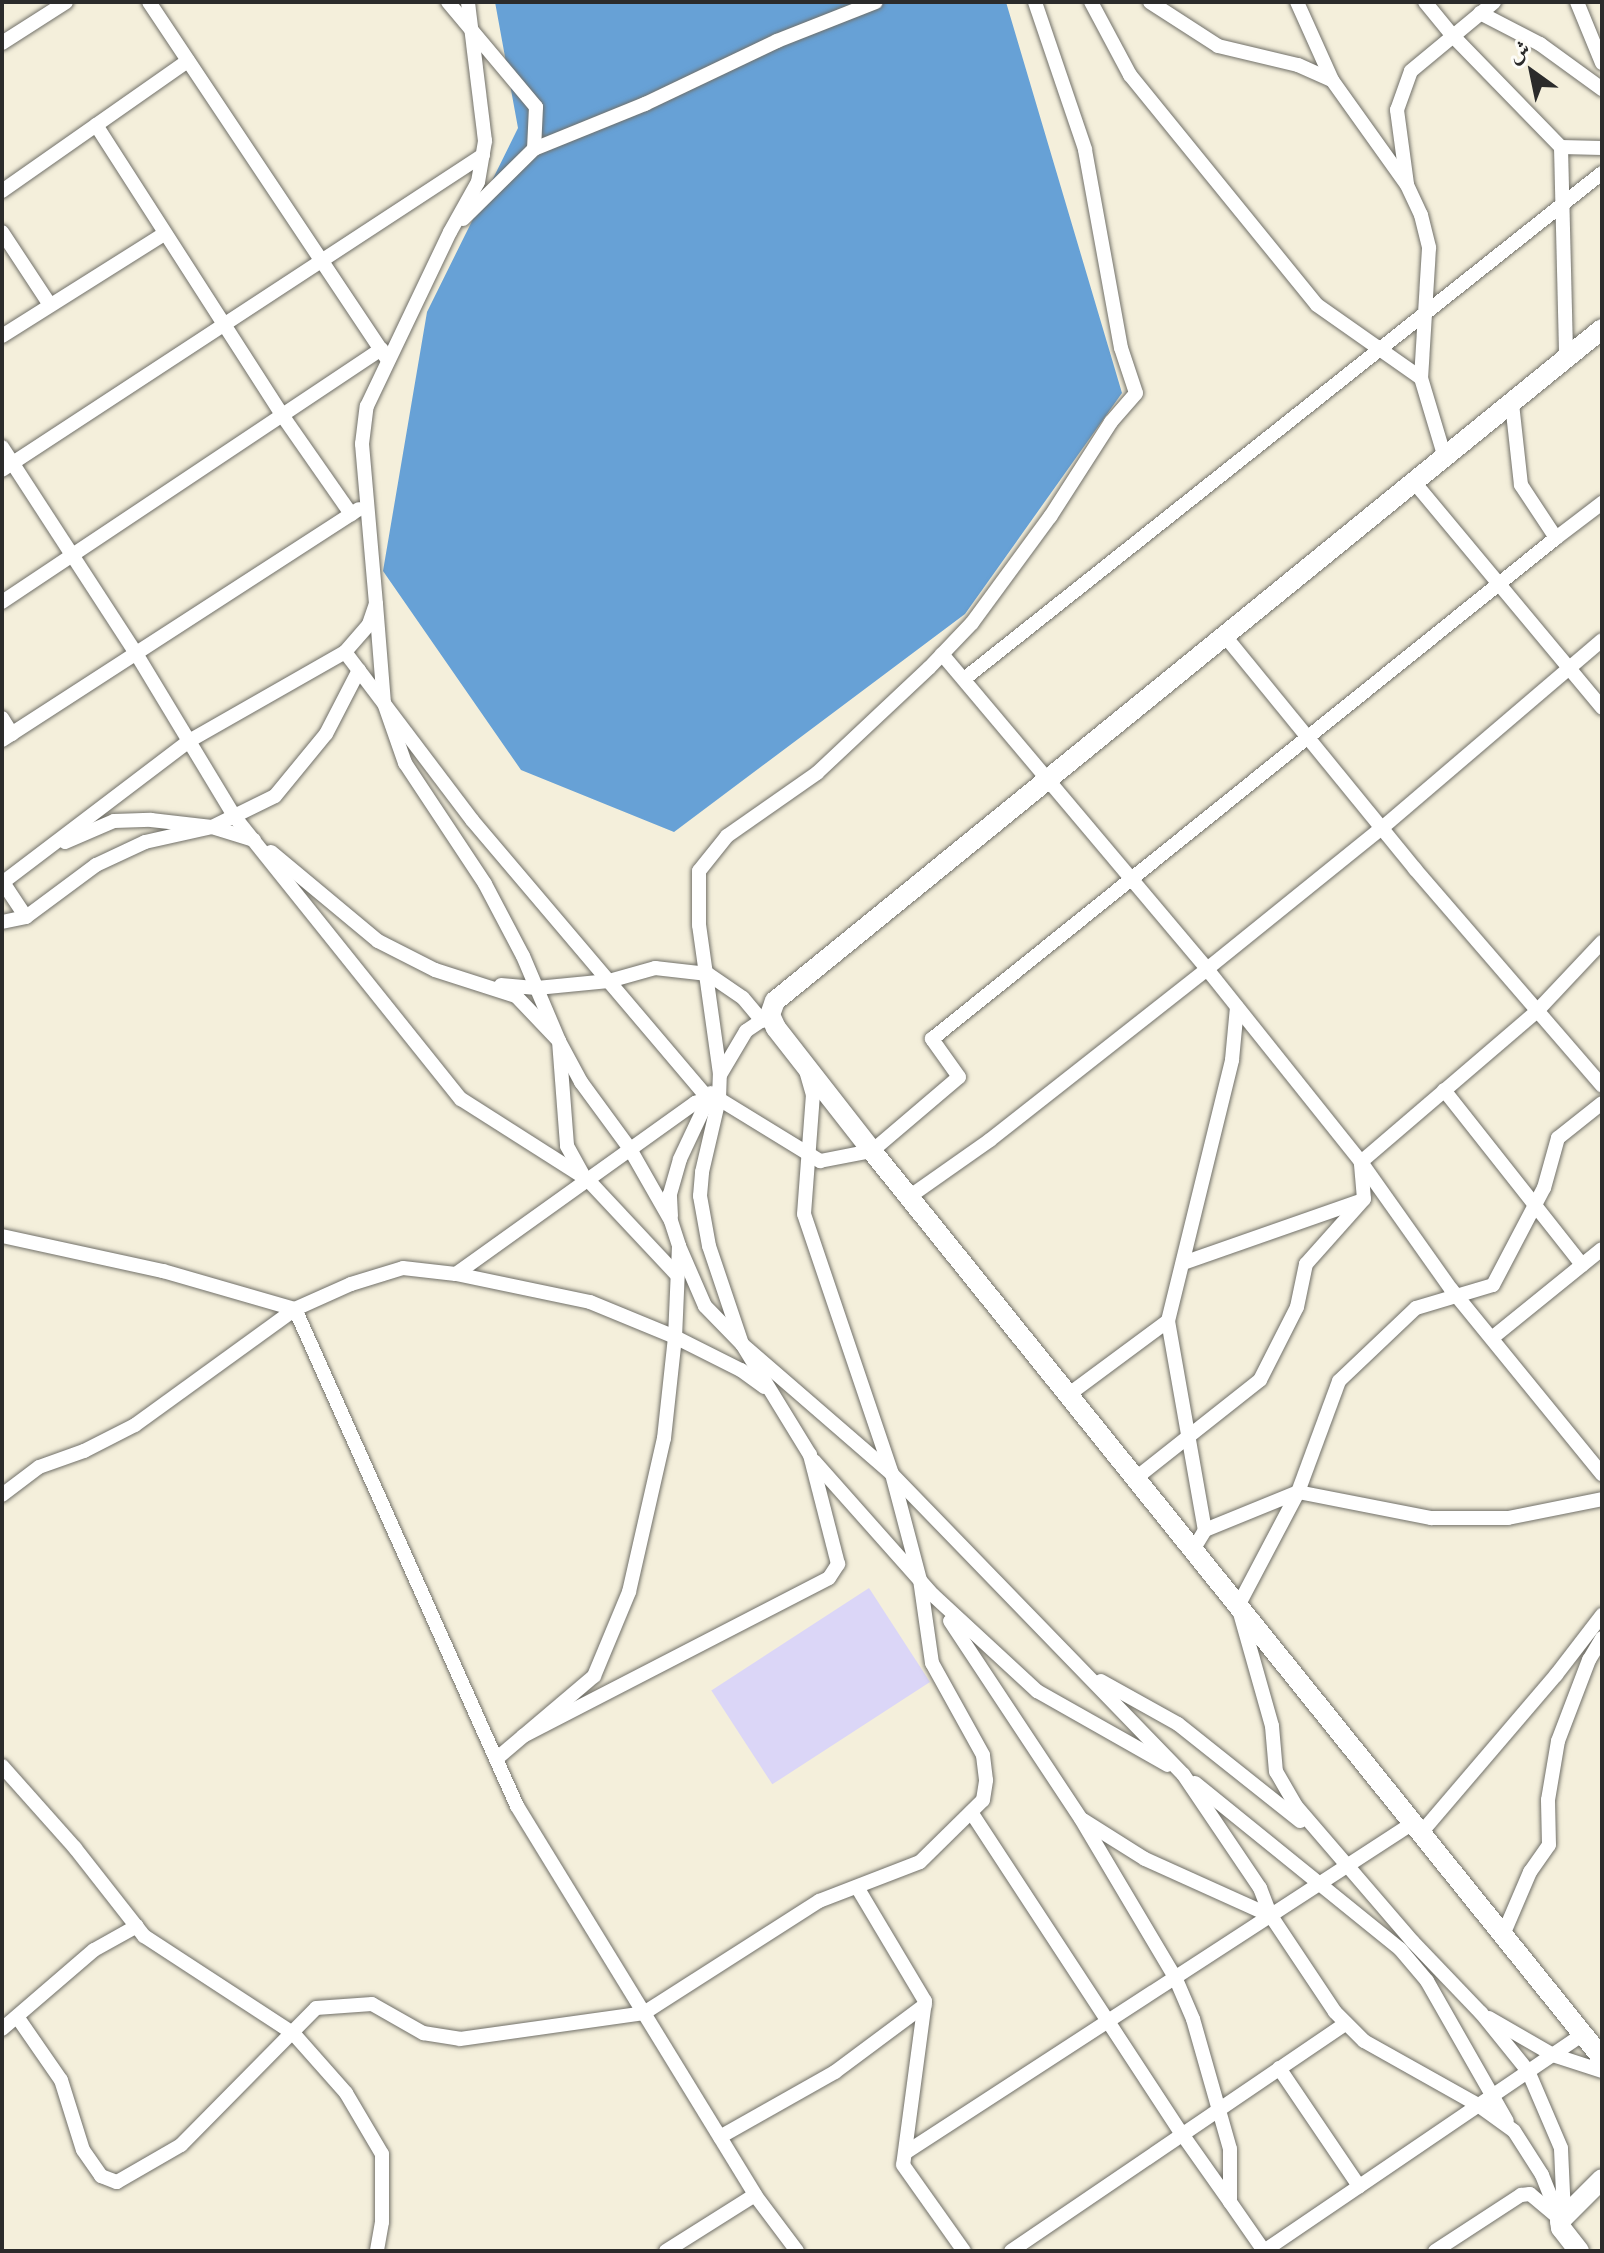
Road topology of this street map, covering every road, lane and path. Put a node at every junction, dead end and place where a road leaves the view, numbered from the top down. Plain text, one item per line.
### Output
1 (66, 2) edge
2 (149, 2) edge
3 (448, 2) edge
4 (468, 2) edge
5 (876, 2) edge
6 (1035, 2) edge
7 (1091, 2) edge
8 (1150, 2) edge
9 (1297, 2) edge
10 (1425, 2) edge
11 (1494, 2) edge
12 (1577, 2) edge
13 (1480, 13) junction
14 (473, 27) junction
15 (1452, 35) junction
16 (2, 43) edge
17 (188, 61) junction
18 (1602, 63) edge
19 (1332, 80) junction
20 (1602, 89) edge
21 (96, 125) junction
22 (1561, 147) junction
23 (1602, 148) edge
24 (534, 149) junction
25 (483, 155) junction
26 (1602, 173) edge
27 (1407, 185) junction
28 (2, 191) edge
29 (1562, 204) junction
30 (2, 232) edge
31 (450, 232) junction
32 (164, 234) junction
33 (321, 259) junction
34 (50, 305) junction
35 (1427, 311) junction
36 (223, 324) junction
37 (1602, 329) edge
38 (2, 336) edge
39 (1379, 349) junction
40 (385, 355) junction
41 (1566, 358) junction
42 (1421, 378) junction
43 (1512, 404) junction
44 (282, 415) junction
45 (2, 447) edge
46 (1445, 458) junction
47 (7, 467) edge
48 (1414, 482) junction
49 (1602, 503) edge
50 (366, 505) junction
51 (351, 514) junction
52 (1556, 538) junction
53 (72, 554) junction
54 (1500, 586) junction
55 (2, 602) edge
56 (376, 604) junction
57 (1225, 636) junction
58 (1602, 640) edge
59 (345, 652) junction
60 (942, 654) junction
61 (137, 655) junction
62 (1568, 667) junction
63 (359, 670) junction
64 (964, 679) junction
65 (384, 703) junction
66 (1602, 708) edge
67 (2, 718) edge
68 (7, 737) edge
69 (1309, 740) junction
70 (189, 741) junction
71 (1047, 780) junction
72 (234, 816) junction
73 (212, 827) junction
74 (1382, 828) junction
75 (253, 840) junction
76 (46, 849) junction
77 (1132, 880) junction
78 (2, 882) edge
79 (26, 917) junction
80 (2, 922) edge
81 (1602, 942) edge
82 (1207, 969) junction
83 (708, 974) junction
84 (609, 981) junction
85 (485, 983) junction
86 (537, 988) junction
87 (1237, 1007) junction
88 (1537, 1011) junction
89 (766, 1018) junction
90 (559, 1041) junction
91 (805, 1067) junction
92 (720, 1074) junction
93 (1602, 1086) edge
94 (1444, 1090) junction
95 (713, 1098) junction
96 (1602, 1103) edge
97 (630, 1149) junction
98 (872, 1151) junction
99 (806, 1153) junction
100 (1361, 1162) junction
101 (588, 1180) junction
102 (909, 1197) junction
103 (1364, 1199) junction
104 (1535, 1205) junction
105 (671, 1221) junction
106 (2, 1236) edge
107 (679, 1246) junction
108 (1602, 1249) edge
109 (1183, 1263) junction
110 (1582, 1265) junction
111 (456, 1274) junction
112 (677, 1275) junction
113 (1457, 1295) junction
114 (295, 1309) junction
115 (1168, 1321) junction
116 (675, 1337) junction
117 (1492, 1338) junction
118 (742, 1344) junction
119 (771, 1392) junction
120 (1068, 1395) junction
121 (1190, 1437) junction
122 (810, 1455) junction
123 (892, 1474) junction
124 (1602, 1474) edge
125 (1136, 1478) junction
126 (1298, 1492) junction
127 (2, 1495) edge
128 (1602, 1499) edge
129 (1205, 1530) junction
130 (1193, 1550) junction
131 (920, 1580) junction
132 (933, 1595) junction
133 (1238, 1606) junction
134 (1602, 1615) edge
135 (1602, 1638) edge
136 (1089, 1675) junction
137 (523, 1736) junction
138 (496, 1759) junction
139 (2, 1766) edge
140 (1183, 1774) junction
141 (971, 1812) junction
142 (1081, 1819) junction
143 (1417, 1828) junction
144 (1337, 1851) junction
145 (1349, 1865) junction
146 (1320, 1884) junction
147 (857, 1887) junction
148 (1271, 1916) junction
149 (137, 1926) junction
150 (1503, 1935) junction
151 (1175, 1977) junction
152 (1427, 1981) junction
153 (925, 2005) junction
154 (644, 2013) junction
155 (1481, 2013) junction
156 (18, 2018) junction
157 (1108, 2021) junction
158 (1346, 2023) junction
159 (2, 2029) edge
160 (293, 2033) junction
161 (1583, 2034) junction
162 (1553, 2055) junction
163 (1602, 2058) edge
164 (1279, 2068) junction
165 (1528, 2071) junction
166 (1602, 2071) edge
167 (1484, 2101) junction
168 (1218, 2110) junction
169 (1182, 2134) junction
170 (720, 2137) junction
171 (905, 2153) junction
172 (1602, 2179) edge
173 (1359, 2186) junction
174 (755, 2195) junction
175 (1230, 2202) junction
176 (1562, 2218) junction
177 (377, 2251) edge
178 (666, 2251) edge
179 (797, 2251) edge
180 (964, 2251) edge
181 (1011, 2251) edge
182 (1435, 2251) edge
183 (1579, 2251) edge

1 - 16 street
2 - 17 street
3 - 14 street
4 - 14 street
5 - 24 street
6 - 60 street
7 - 39 street
8 - 19 street
9 - 19 street
10 - 15 street
11 - 13 street
12 - 18 street
13 - 15 street
13 - 20 street
14 - 24 street
14 - 25 street
15 - 22 street
15 - 27 street
17 - 21 street
17 - 33 street
19 - 27 street
21 - 28 street
21 - 32 street
22 - 23 street
22 - 29 street
24 - 31 street
25 - 31 street
25 - 33 street
26 - 29 street
27 - 35 street
29 - 35 street
29 - 41 street
30 - 34 street
31 - 40 street
32 - 34 street
32 - 36 street
33 - 36 street
33 - 40 street
34 - 38 street
35 - 39 street
35 - 42 street
36 - 44 street
36 - 47 street
37 - 41 street
39 - 42 street
39 - 64 street
40 - 44 street
40 - 50 street
41 - 43 street
42 - 46 street
43 - 46 street
43 - 52 street
44 - 51 street
44 - 53 street
45 - 47 street
46 - 48 street
47 - 53 street
48 - 54 street
48 - 57 street
49 - 52 street
50 - 51 street
50 - 56 street
51 - 61 street
52 - 54 street
53 - 55 street
53 - 61 street
54 - 62 street
54 - 69 street
56 - 59 street
56 - 65 street
57 - 69 street
57 - 71 street
58 - 62 street
59 - 63 street
59 - 70 street
60 - 64 street
60 - 83 street
61 - 68 street
61 - 70 street
62 - 66 street
62 - 74 street
63 - 65 street
63 - 72 street
64 - 71 street
65 - 84 street
65 - 86 street
67 - 68 street
69 - 74 street
69 - 77 street
70 - 72 street
70 - 76 street
71 - 77 street
71 - 89 street
72 - 73 street
72 - 75 street
73 - 75 street
73 - 76 street
73 - 79 street
74 - 82 street
74 - 88 street
75 - 85 street
75 - 101 street
76 - 78 street
77 - 82 street
77 - 98 street
78 - 79 street
79 - 80 street
81 - 88 street
82 - 87 street
82 - 102 street
83 - 84 street
83 - 89 street
83 - 92 street
84 - 86 street
84 - 95 street
85 - 86 street
85 - 90 street
86 - 90 street
87 - 100 street
87 - 109 street
88 - 93 street
88 - 94 street
89 - 91 street
89 - 92 street
90 - 97 street
90 - 101 street
91 - 98 street
91 - 99 street
92 - 95 street
94 - 100 street
94 - 104 street
95 - 97 street
95 - 99 street
95 - 105 street
95 - 118 street
96 - 104 street
97 - 101 street
97 - 105 street
98 - 99 street
98 - 102 street
99 - 123 street
100 - 103 street
100 - 113 street
101 - 111 street
101 - 112 street
102 - 120 street
103 - 109 street
103 - 121 street
104 - 110 street
104 - 113 street
105 - 107 street
106 - 114 street
107 - 112 street
107 - 118 street
108 - 110 street
109 - 115 street
110 - 117 street
111 - 114 street
111 - 116 street
112 - 116 street
113 - 117 street
113 - 126 street
114 - 127 street
114 - 138 street
115 - 120 street
115 - 121 street
116 - 119 street
116 - 137 street
117 - 124 street
118 - 119 street
118 - 123 street
119 - 122 street
120 - 125 street
121 - 125 street
121 - 129 street
122 - 131 street
122 - 137 street
123 - 131 street
123 - 136 street
125 - 130 street
126 - 128 street
126 - 129 street
126 - 133 street
129 - 130 street
130 - 133 street
131 - 132 street
131 - 141 street
132 - 140 street
132 - 142 street
133 - 143 street
133 - 144 street
134 - 143 street
135 - 150 street
136 - 140 street
136 - 144 street
137 - 138 street
138 - 154 street
139 - 149 street
140 - 146 street
140 - 148 street
141 - 147 street
141 - 157 street
142 - 148 street
142 - 151 street
143 - 145 street
143 - 150 street
144 - 145 street
145 - 146 street
145 - 155 street
146 - 148 street
146 - 152 street
147 - 153 street
147 - 154 street
148 - 151 street
148 - 158 street
149 - 156 street
149 - 160 street
150 - 161 street
151 - 157 street
151 - 168 street
152 - 155 street
152 - 167 street
153 - 170 street
153 - 171 street
154 - 160 street
154 - 170 street
155 - 162 street
155 - 165 street
156 - 159 street
156 - 160 street
157 - 169 street
157 - 171 street
158 - 164 street
158 - 167 street
160 - 177 street
161 - 162 street
161 - 163 street
162 - 165 street
162 - 166 street
164 - 168 street
164 - 173 street
165 - 167 street
165 - 176 street
167 - 173 street
167 - 176 street
168 - 169 street
168 - 175 street
169 - 175 street
169 - 181 street
170 - 174 street
171 - 180 street
172 - 176 street
173 - 175 street
174 - 178 street
174 - 179 street
176 - 182 street
176 - 183 street

